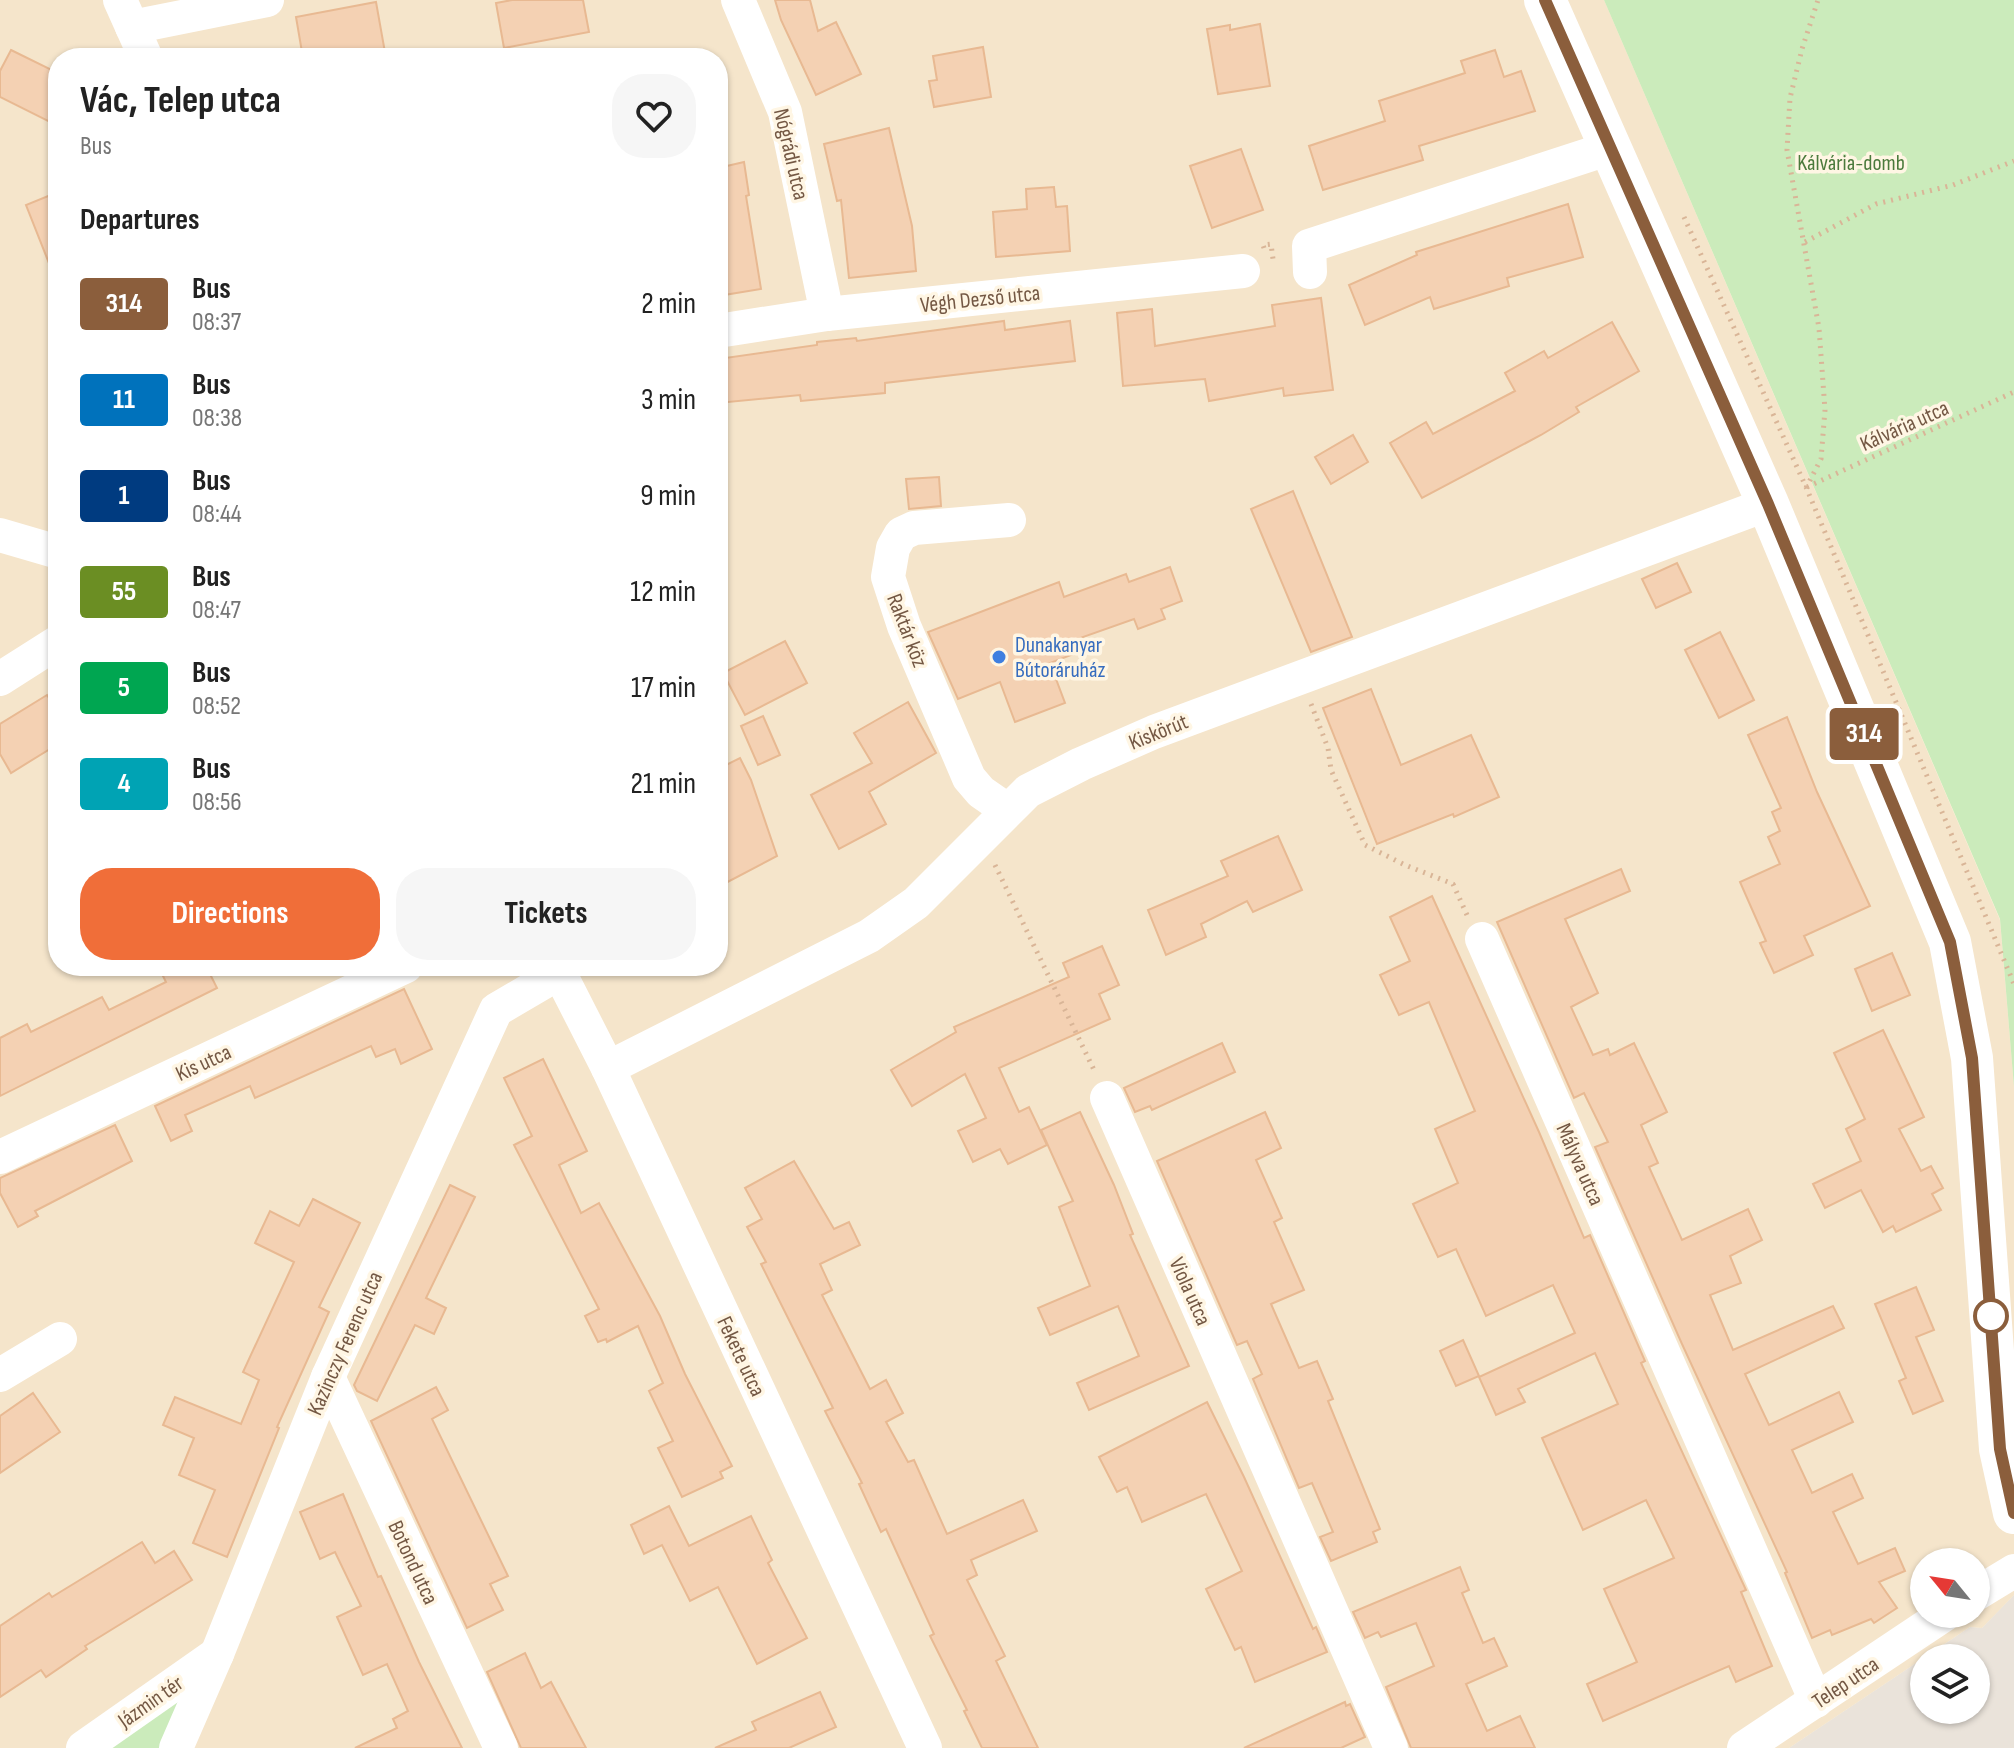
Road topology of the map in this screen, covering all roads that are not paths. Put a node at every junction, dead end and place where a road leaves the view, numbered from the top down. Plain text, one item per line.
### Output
1 (267, 0) edge
2 (738, 0) edge
3 (1545, 0) edge
4 (133, 28) edge
5 (1610, 148) junction
6 (1243, 271) dead end
7 (1310, 272) dead end
8 (827, 314) junction
9 (728, 329) edge
10 (1768, 504) junction
11 (1009, 520) dead end
12 (0, 535) edge
13 (48, 549) edge
14 (48, 648) edge
15 (0, 679) edge
16 (1007, 810) junction
17 (1482, 939) road end
18 (385, 976) edge
19 (547, 976) edge
20 (561, 976) edge
21 (608, 1068) junction
22 (1107, 1098) road end
23 (0, 1157) edge
24 (60, 1339) dead end
25 (0, 1375) edge
26 (328, 1377) junction
27 (2014, 1513) edge
28 (2014, 1571) edge
29 (1990, 1586) edge
30 (1924, 1628) edge
31 (217, 1654) junction
32 (1816, 1701) junction
33 (83, 1748) edge
34 (176, 1748) edge
35 (501, 1748) edge
36 (925, 1748) edge
37 (1391, 1748) edge
38 (1744, 1748) edge

1 - 4 street
2 - 8 street, Nógrádi utca
3 - 5 street
5 - 7 street
5 - 10 street
6 - 8 street, Végh Dezső utca
8 - 9 street, Végh Dezső utca
10 - 16 street, Kiskörút
10 - 27 street
11 - 16 street, Raktár köz
12 - 13 street
14 - 15 street
16 - 21 street, Kiskörút
17 - 32 street, Mályva utca
18 - 23 street, Kis utca
19 - 26 street, Kazinczy Ferenc utca
20 - 21 street, Fekete utca
21 - 36 street, Fekete utca
22 - 37 street, Viola utca
24 - 25 street
26 - 31 street, Kazinczy Ferenc utca
26 - 35 street, Botond utca
28 - 29 street
30 - 32 street, Telep utca
31 - 33 street, Jázmin tér
31 - 34 street, Kazinczy Ferenc utca
32 - 38 street, Telep utca

